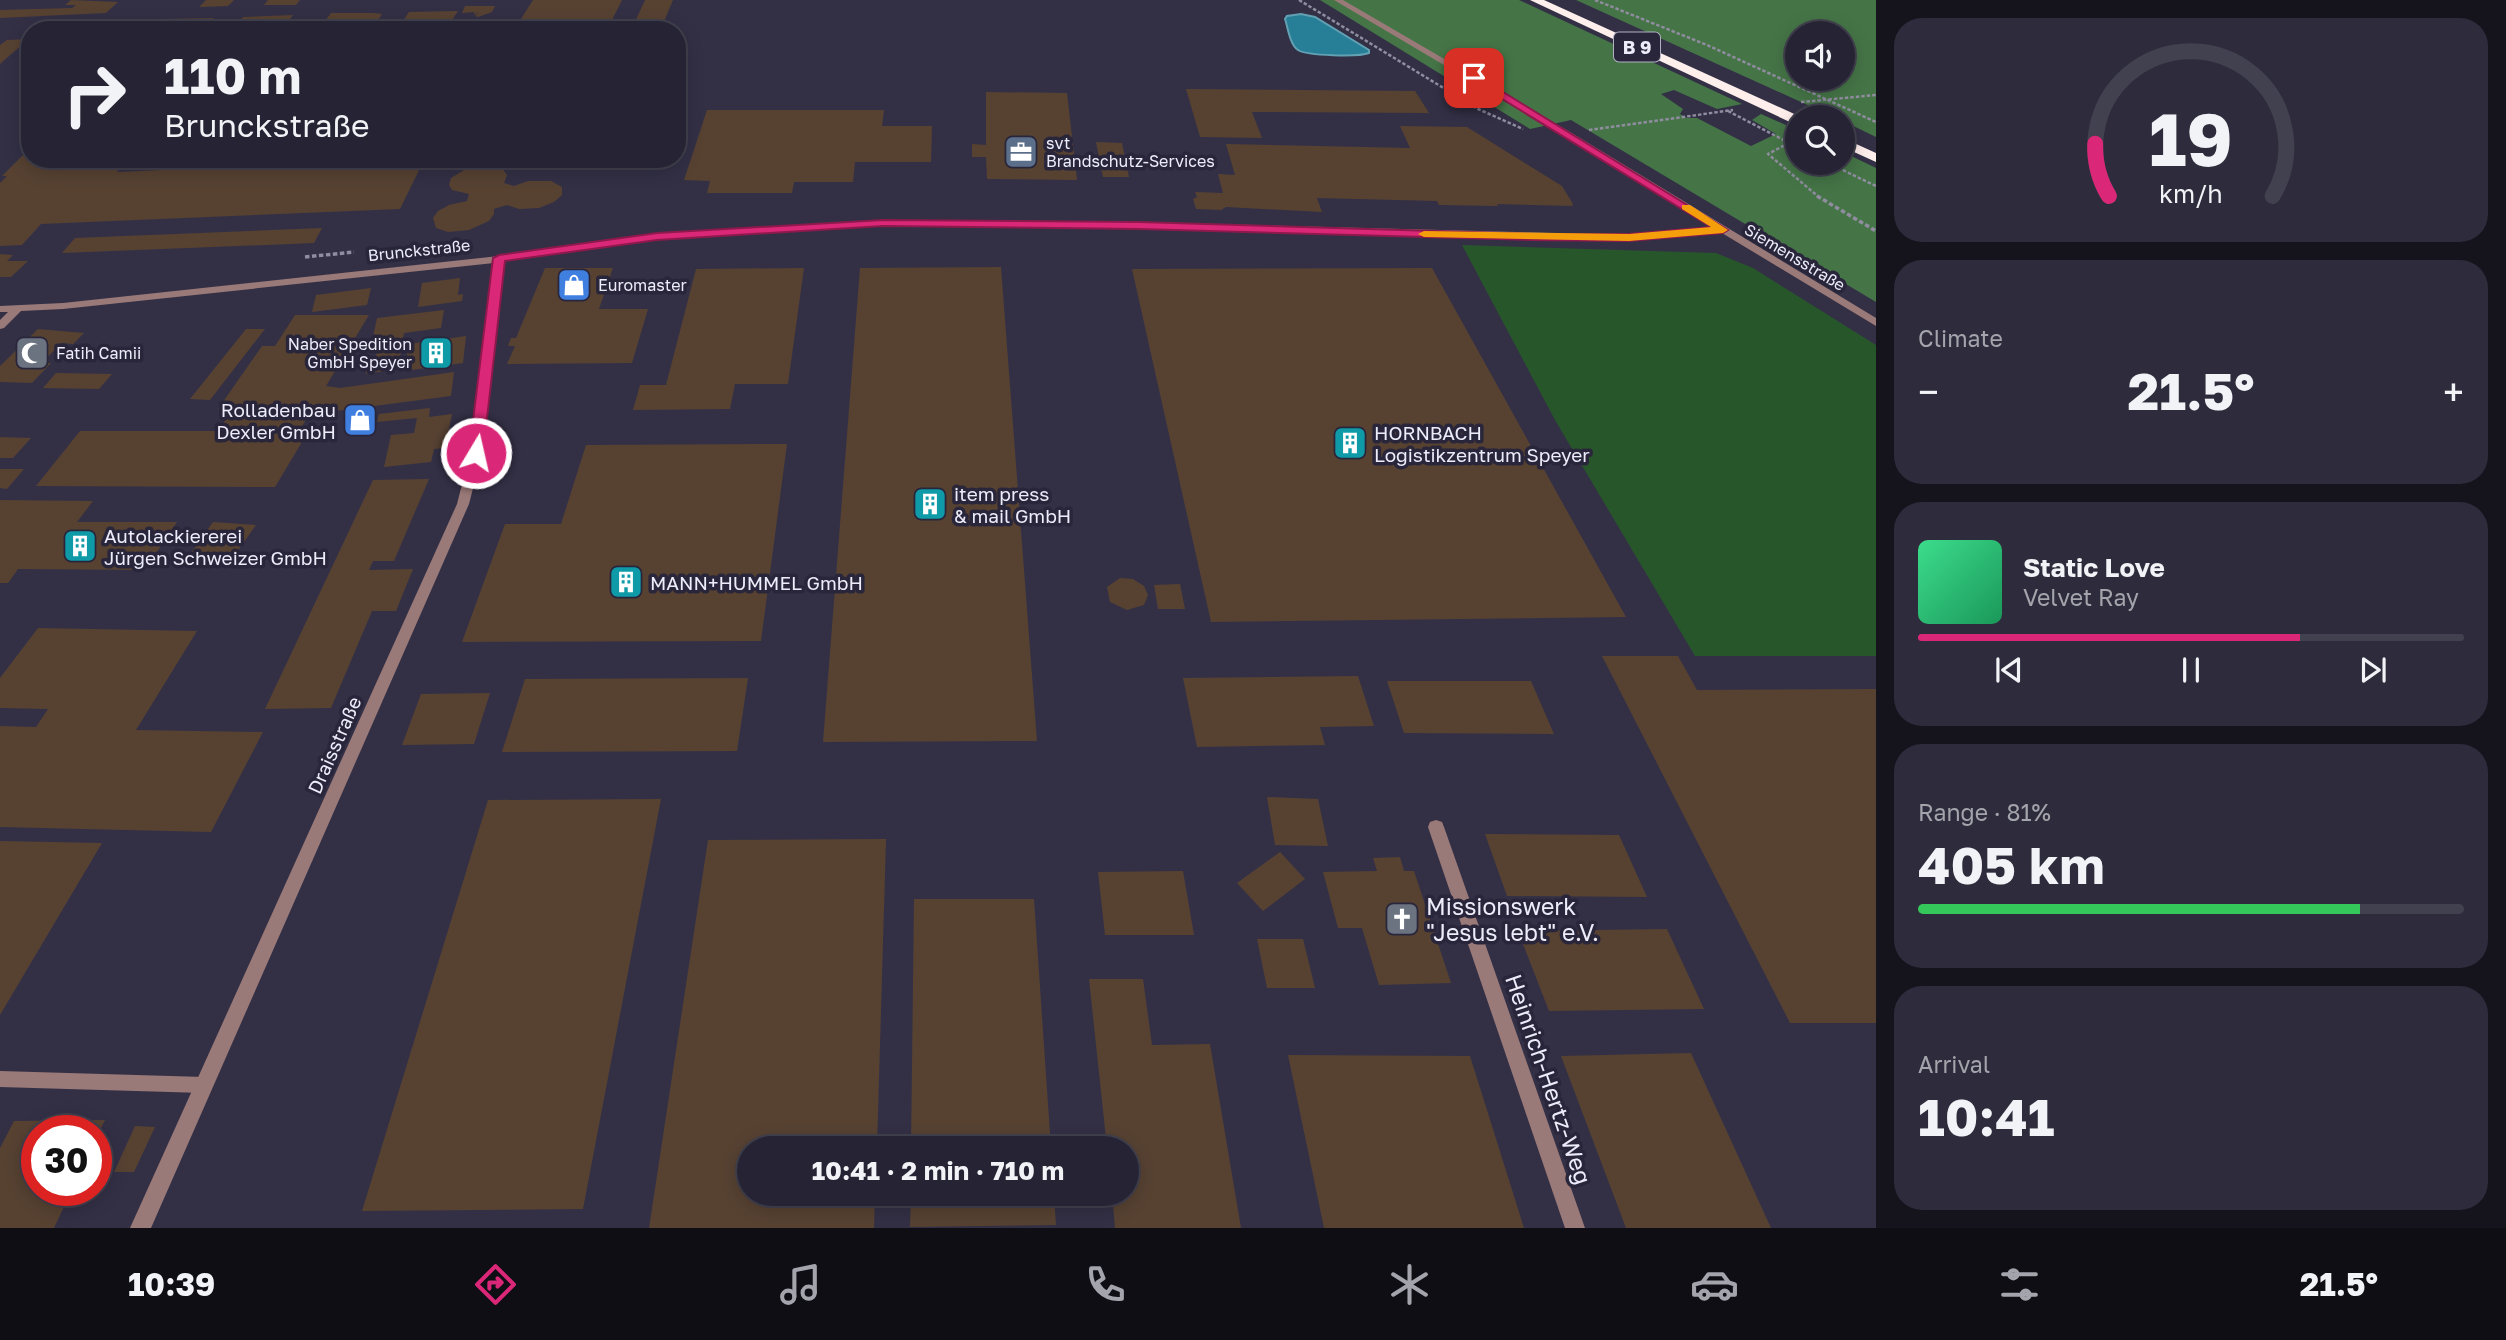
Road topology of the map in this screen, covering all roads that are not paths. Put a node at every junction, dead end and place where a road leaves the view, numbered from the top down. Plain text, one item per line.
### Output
1 (1338, 0) edge
2 (1535, 0) edge
3 (1556, 0) edge
4 (1788, 105) edge
5 (1785, 115) edge
6 (1855, 136) edge
7 (1876, 146) edge
8 (1855, 148) edge
9 (1876, 158) edge
10 (1723, 230) junction
11 (499, 258) junction
12 (0, 309) edge
13 (17, 309) junction
14 (1876, 323) edge
15 (0, 326) edge
16 (1436, 827) dead end
17 (0, 1079) edge
18 (204, 1085) junction
19 (140, 1228) edge
20 (1575, 1228) edge

1 - 10 street, Siemensstraße
2 - 5 highway, B 9
3 - 4 highway, B 9
6 - 7 highway
8 - 9 highway
10 - 11 street, Brunckstraße
10 - 14 street, Siemensstraße
11 - 13 street, Brunckstraße
11 - 18 street, Draisstraße
12 - 13 street, Brunckstraße
13 - 15 street
16 - 20 street, Heinrich-Hertz-Weg
17 - 18 lane
18 - 19 street, Draisstraße

